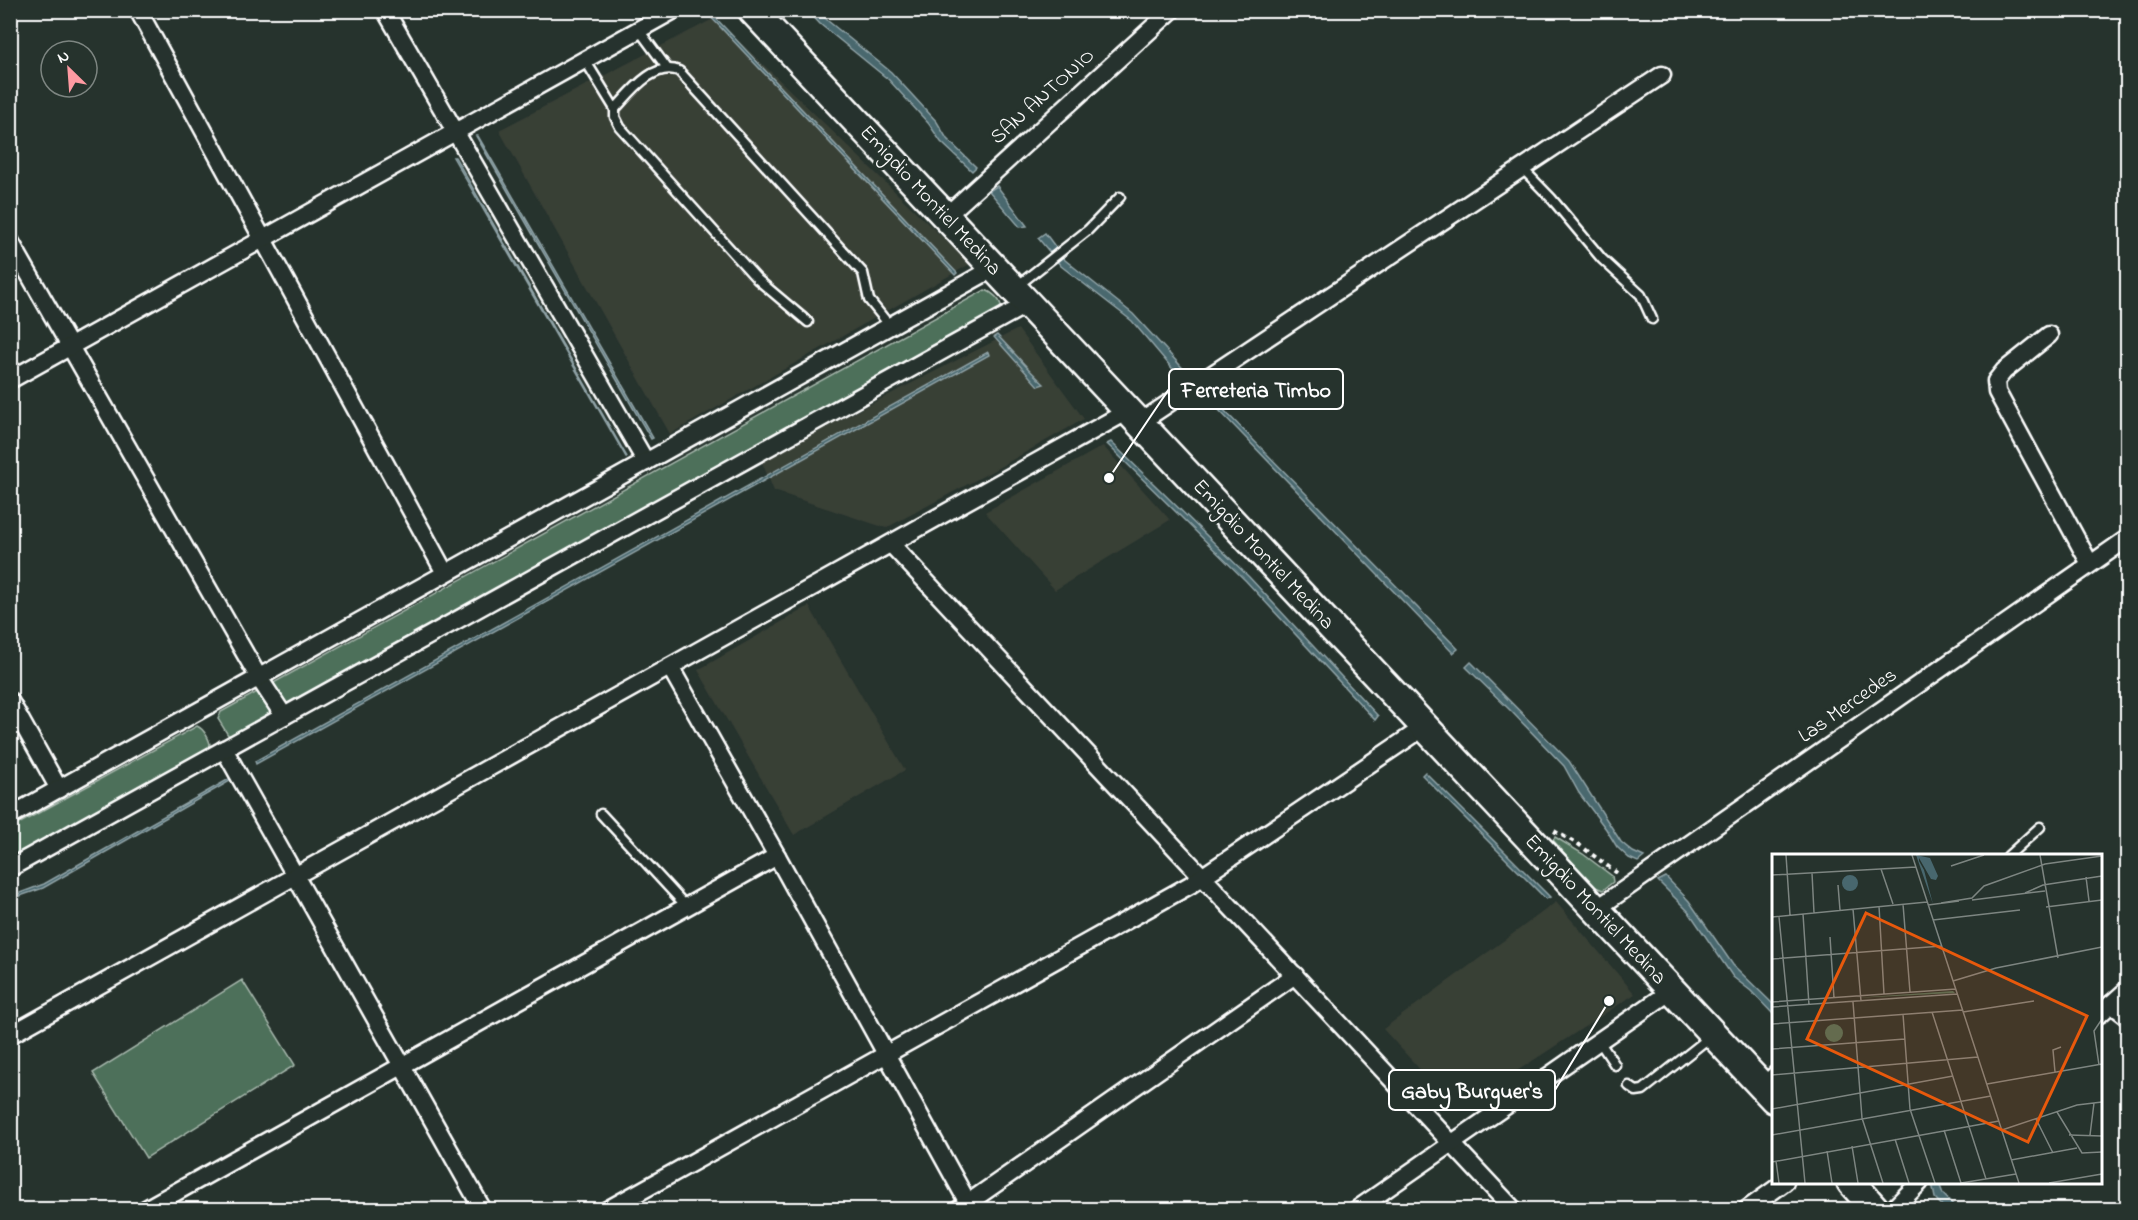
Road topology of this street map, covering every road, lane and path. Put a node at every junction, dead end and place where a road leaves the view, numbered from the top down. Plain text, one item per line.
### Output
1 (138, 10) edge
2 (385, 10) edge
3 (674, 10) edge
4 (752, 10) edge
5 (1172, 10) edge
6 (639, 30) junction
7 (585, 60) junction
8 (667, 68) junction
9 (1662, 75) dead end
10 (615, 109) junction
11 (456, 132) junction
12 (1522, 168) junction
13 (1120, 197) dead end
14 (945, 217) junction
15 (263, 239) junction
16 (10, 241) edge
17 (994, 268) junction
18 (1020, 296) junction
19 (1652, 319) dead end
20 (808, 322) dead end
21 (890, 326) junction
22 (2049, 335) dead end
23 (70, 347) junction
24 (10, 380) edge
25 (1133, 417) junction
26 (646, 462) junction
27 (2127, 538) edge
28 (891, 544) junction
29 (2090, 564) junction
30 (446, 573) junction
31 (670, 667) junction
32 (259, 678) junction
33 (10, 701) edge
34 (284, 716) junction
35 (1424, 728) junction
36 (224, 749) junction
37 (58, 789) junction
38 (602, 814) dead end
39 (10, 816) edge
40 (2040, 826) dead end
41 (1548, 829) dead end
42 (2009, 854) edge
43 (777, 856) junction
44 (10, 868) edge
45 (295, 876) junction
46 (1203, 877) junction
47 (1637, 882) junction
48 (687, 907) junction
49 (1595, 910) junction
50 (1295, 975) junction
51 (2127, 989) edge
52 (1671, 991) junction
53 (2106, 1009) edge
54 (2127, 1017) edge
55 (10, 1035) edge
56 (1713, 1035) junction
57 (1599, 1041) junction
58 (886, 1054) junction
59 (1615, 1065) dead end
60 (402, 1066) junction
61 (1769, 1085) edge
62 (1629, 1086) dead end
63 (1452, 1143) junction
64 (1782, 1184) edge
65 (1853, 1184) edge
66 (1918, 1184) edge
67 (966, 1207) edge
68 (144, 1209) edge
69 (483, 1209) edge
70 (607, 1209) edge
71 (1356, 1209) edge
72 (1514, 1209) edge
73 (1746, 1209) edge
74 (1876, 1209) edge
75 (1892, 1209) edge

1 - 15 street
2 - 11 street
3 - 6 street
4 - 14 main road, Emigdio Montiel Medina
5 - 14 street, SAN ANTONIO
6 - 7 street
6 - 8 lane
7 - 10 lane
7 - 11 street
8 - 10 lane
8 - 21 lane
9 - 12 street
10 - 20 lane
11 - 15 street
11 - 26 street
12 - 19 lane
12 - 25 street
13 - 18 lane
14 - 17 main road, Emigdio Montiel Medina
15 - 23 street
15 - 30 street
16 - 23 street
17 - 18 main road, Emigdio Montiel Medina
17 - 21 street
18 - 25 main road, Emigdio Montiel Medina
18 - 34 street
21 - 26 street
22 - 29 street
23 - 24 street
23 - 32 street
25 - 28 street
25 - 35 main road, Emigdio Montiel Medina
26 - 30 street
27 - 29 street, Las Mercedes
28 - 31 street
28 - 46 street
29 - 47 street, Las Mercedes
30 - 32 street
31 - 43 street
31 - 45 street
32 - 34 street
32 - 37 street
33 - 37 street
34 - 36 street
35 - 46 street
35 - 49 main road, Emigdio Montiel Medina
36 - 44 street
36 - 45 street
37 - 39 street
38 - 48 lane
40 - 42 lane
41 - 47 path
43 - 48 street
43 - 58 street
45 - 55 street
45 - 60 street
46 - 50 street
46 - 58 street
47 - 49 street, Las Mercedes
48 - 60 street
49 - 52 main road, Emigdio Montiel Medina
50 - 63 street
50 - 67 street
51 - 53 street
52 - 56 main road, Emigdio Montiel Medina
52 - 57 street
53 - 54 street
56 - 61 main road, Emigdio Montiel Medina
56 - 62 lane
57 - 59 lane
57 - 63 street
58 - 67 street
58 - 70 street
60 - 68 street
60 - 69 street
63 - 71 street
63 - 72 street
64 - 73 street
65 - 74 main road
66 - 75 street

